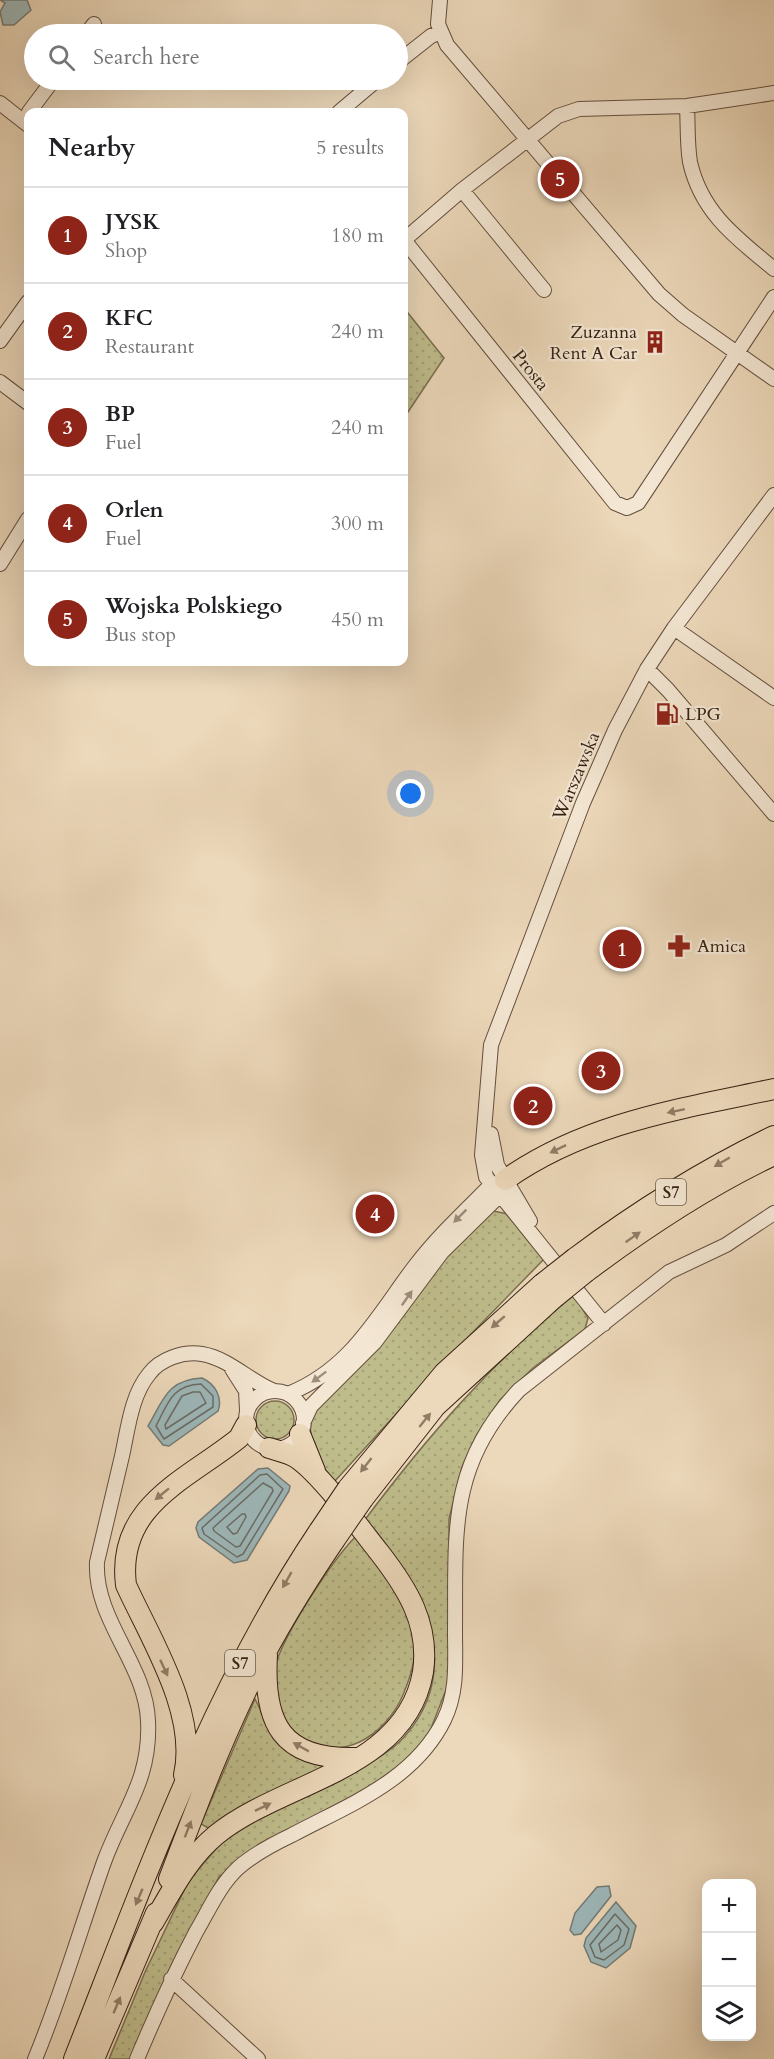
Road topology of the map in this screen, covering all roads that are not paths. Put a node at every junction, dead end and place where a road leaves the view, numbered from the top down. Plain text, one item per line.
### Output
1 (440, 0) edge
2 (441, 32) junction
3 (408, 54) edge
4 (46, 90) edge
5 (365, 90) edge
6 (774, 93) edge
7 (0, 103) edge
8 (687, 106) junction
9 (34, 108) edge
10 (344, 108) edge
11 (24, 116) edge
12 (526, 140) junction
13 (462, 190) junction
14 (408, 237) edge
15 (408, 245) edge
16 (774, 268) edge
17 (544, 290) dead end
18 (774, 297) edge
19 (24, 308) edge
20 (0, 341) edge
21 (737, 352) junction
22 (774, 379) edge
23 (0, 382) edge
24 (24, 400) edge
25 (771, 504) edge
26 (24, 525) edge
27 (0, 564) edge
28 (674, 628) junction
29 (647, 669) junction
30 (774, 698) edge
31 (774, 814) edge
32 (774, 1089) edge
33 (774, 1136) edge
34 (774, 1155) edge
35 (498, 1187) junction
36 (774, 1213) edge
37 (580, 1265) junction
38 (604, 1324) junction
39 (227, 1363) junction
40 (281, 1392) junction
41 (247, 1417) junction
42 (302, 1429) junction
43 (269, 1448) junction
44 (322, 1484) junction
45 (326, 1536) junction
46 (267, 1649) junction
47 (357, 1758) junction
48 (178, 1804) junction
49 (153, 1923) junction
50 (171, 1980) junction
51 (36, 2059) edge
52 (74, 2059) edge
53 (94, 2059) edge
54 (137, 2059) edge
55 (258, 2059) edge

1 - 2 street
2 - 3 street
2 - 12 street
4 - 9 street
5 - 10 street
6 - 8 street
7 - 11 street
8 - 12 street
8 - 16 street
12 - 13 street
12 - 21 street
13 - 14 street
13 - 17 street
15 - 21 street, Prosta
18 - 21 street
19 - 20 street
21 - 22 street
23 - 24 street
25 - 28 street, Warszawska
26 - 27 street
28 - 29 street, Warszawska
28 - 30 street
29 - 31 street
29 - 35 street, Warszawska
32 -> 35 highway
33 -> 37 highway, S7
37 -> 34 highway, S7
35 - 38 street, Warszawska
35 -> 40 street
42 -> 35 street
36 - 38 street
37 - 45 highway, S7, bridge
38 - 50 street
39 - 40 street
39 - 41 street
39 - 51 street
40 - 41 street
40 - 42 street
41 - 43 street
41 -> 48 highway
42 - 43 street
42 - 44 highway
43 - 44 highway
44 - 47 highway
45 - 46 highway, S7
45 -> 48 highway, S7
47 -> 46 highway
49 -> 46 highway, S7
49 -> 47 highway
48 -> 52 highway, S7
53 -> 49 highway, S7
50 - 54 street
50 - 55 street

